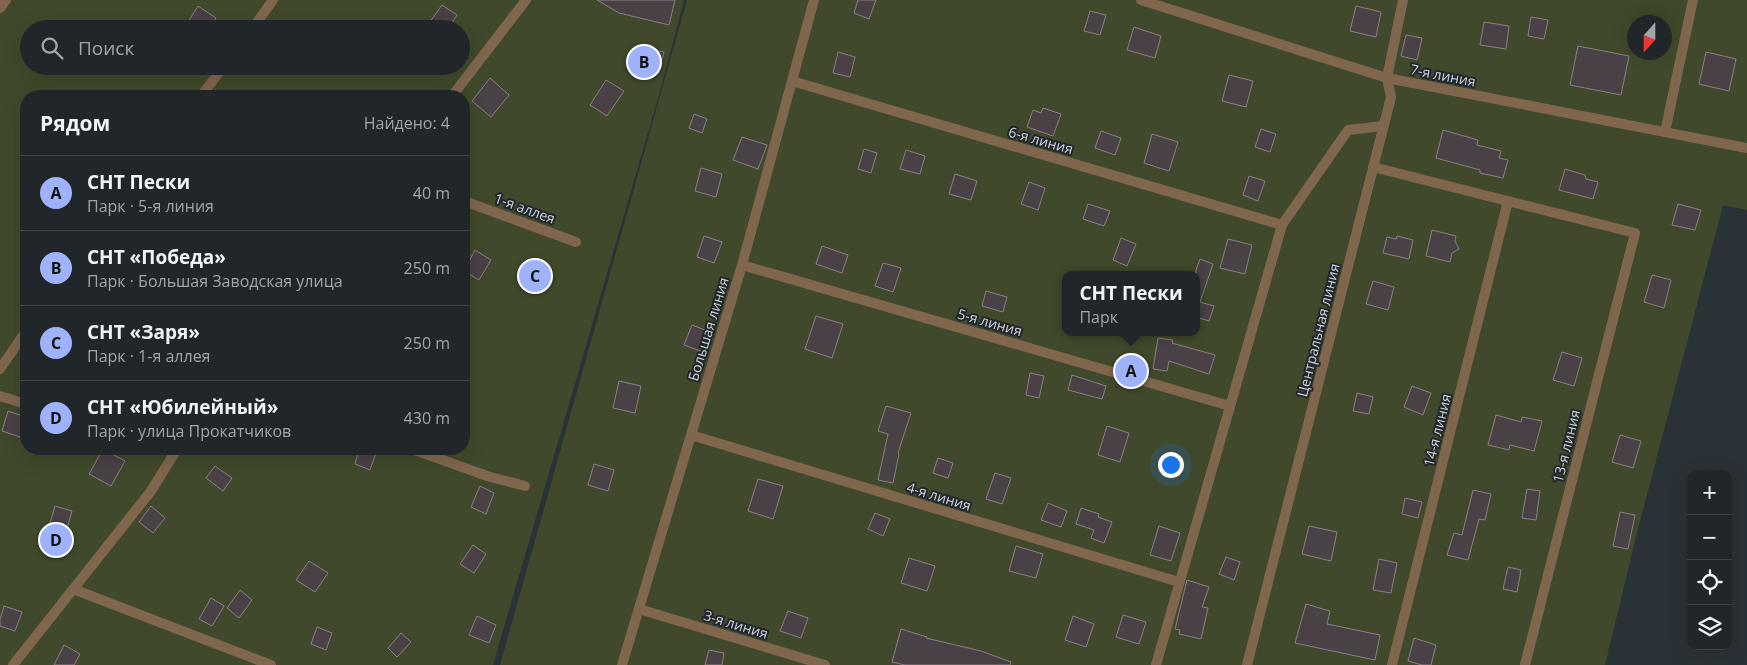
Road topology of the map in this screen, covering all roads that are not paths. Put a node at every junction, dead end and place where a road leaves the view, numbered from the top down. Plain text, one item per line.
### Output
1 (6, 0) edge
2 (273, 0) edge
3 (526, 0) edge
4 (814, 0) edge
5 (1141, 0) edge
6 (1404, 0) edge
7 (1693, 0) edge
8 (0, 8) edge
9 (259, 20) edge
10 (470, 73) edge
11 (217, 75) edge
12 (468, 75) edge
13 (1387, 78) junction
14 (792, 81) junction
15 (206, 90) edge
16 (457, 90) edge
17 (1384, 126) junction
18 (1665, 132) junction
19 (1747, 148) edge
20 (1373, 167) junction
21 (1508, 201) junction
22 (470, 203) edge
23 (1282, 225) junction
24 (576, 242) dead end
25 (742, 265) junction
26 (20, 340) edge
27 (0, 369) edge
28 (0, 396) edge
29 (20, 402) edge
30 (1230, 406) junction
31 (691, 435) junction
32 (171, 455) edge
33 (429, 455) edge
34 (525, 486) dead end
35 (1179, 582) junction
36 (73, 589) junction
37 (639, 609) junction
38 (12, 665) edge
39 (271, 665) edge
40 (622, 665) edge
41 (825, 665) edge
42 (1156, 665) edge
43 (1247, 665) edge
44 (1392, 665) edge
45 (1525, 665) edge

1 - 8 street
2 - 9 street
3 - 10 street
4 - 14 street, Большая линия
5 - 13 street, 7-я линия
6 - 13 street, Центральная линия
7 - 18 street
11 - 15 street
12 - 16 street
13 - 17 street, Центральная линия
13 - 18 street, 7-я линия
14 - 23 street, 6-я линия
14 - 25 street, Большая линия
17 - 20 street, Центральная линия
17 - 23 street
18 - 19 street, 7-я линия
20 - 21 street
20 - 43 street, Центральная линия
21 - 44 street, 14-я линия
21 - 45 street, 13-я линия
22 - 24 street, 1-я аллея
23 - 30 street
25 - 30 street, 5-я линия
25 - 31 street, Большая линия
26 - 27 street
28 - 29 street
30 - 35 street
31 - 35 street, 4-я линия
31 - 37 street, Большая линия
32 - 36 street
33 - 34 street
35 - 42 street
36 - 38 street
36 - 39 street
37 - 40 street, Большая линия
37 - 41 street, 3-я линия

